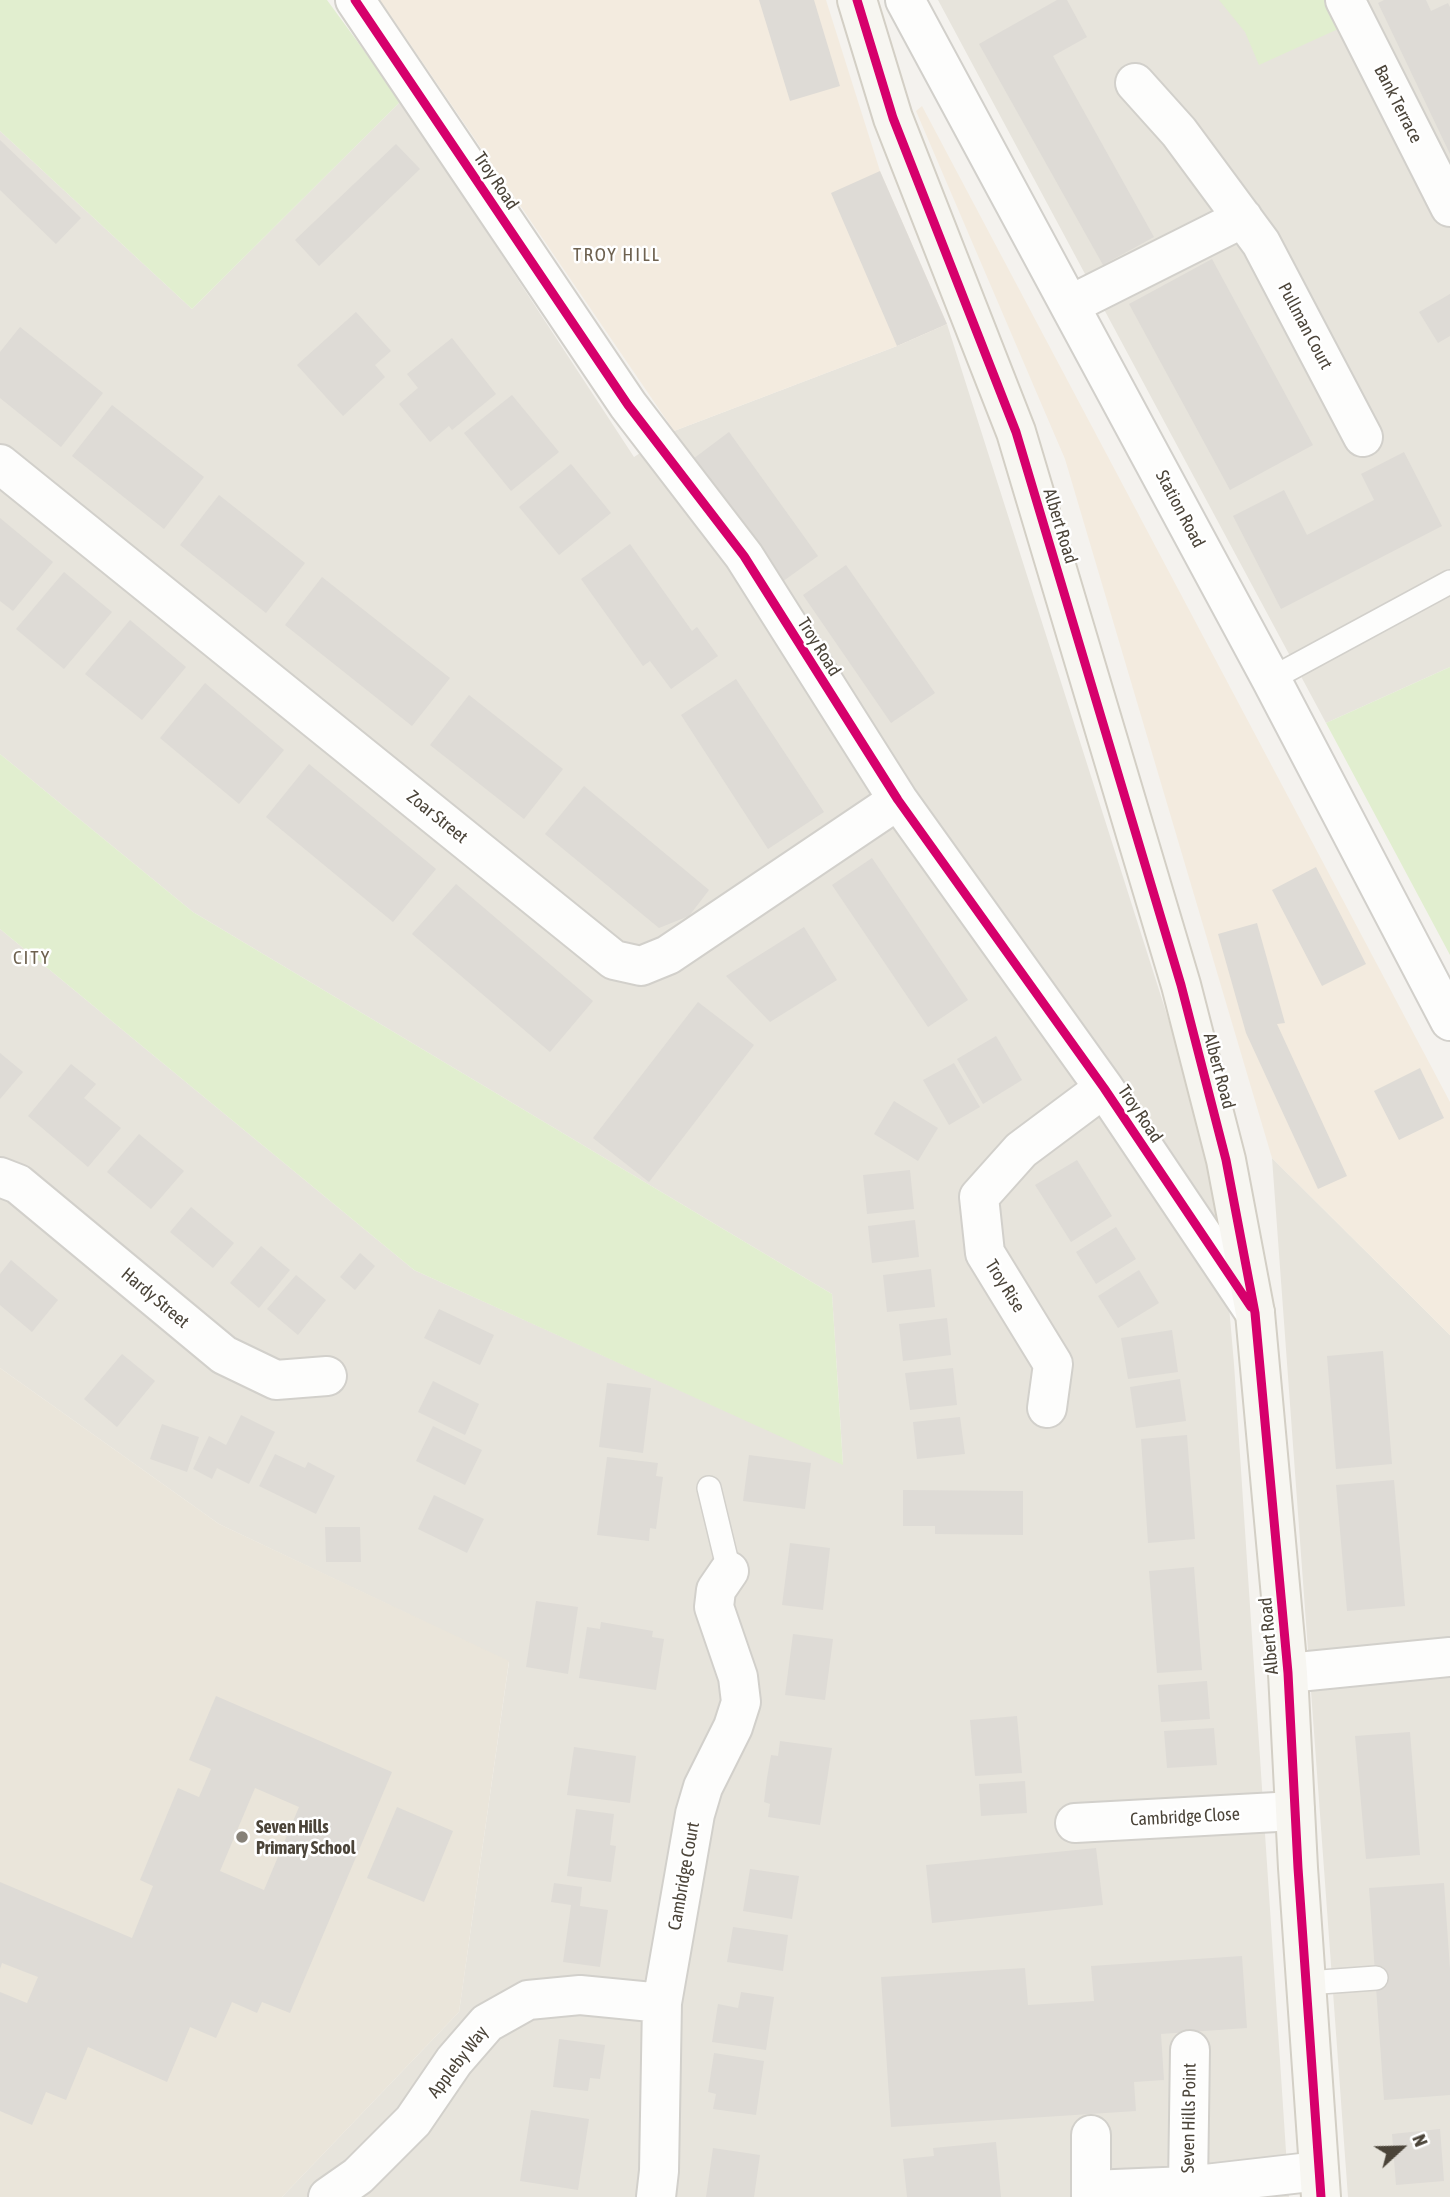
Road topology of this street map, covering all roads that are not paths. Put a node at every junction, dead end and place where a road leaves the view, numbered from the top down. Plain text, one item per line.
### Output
1 (355, 0) edge
2 (857, 0) edge
3 (905, 0) edge
4 (1345, 0) edge
5 (1135, 83) dead end
6 (1450, 207) edge
7 (1244, 218) junction
8 (1070, 304) junction
9 (1363, 437) dead end
10 (0, 464) edge
11 (1450, 582) edge
12 (1271, 679) junction
13 (898, 800) junction
14 (1450, 1021) edge
15 (1104, 1088) junction
16 (0, 1177) edge
17 (1255, 1313) junction
18 (327, 1376) dead end
19 (1047, 1408) dead end
20 (709, 1488) dead end
21 (729, 1571) joint
22 (1450, 1657) edge
23 (1289, 1673) junction
24 (1295, 1811) junction
25 (1075, 1823) dead end
26 (1376, 1978) dead end
27 (1307, 1983) junction
28 (662, 2003) junction
29 (1189, 2050) dead end
30 (1091, 2135) dead end
31 (1320, 2184) edge
32 (1188, 2186) junction
33 (1091, 2193) edge
34 (328, 2197) edge
35 (656, 2197) edge

1 - 13 street, Troy Road
2 - 17 street, Albert Road
3 - 8 street, Station Road
4 - 6 street, Bank Terrace
5 - 7 street, Pullman Court
7 - 8 street
7 - 9 street, Pullman Court
8 - 12 street, Station Road
10 - 13 street, Zoar Street
11 - 12 lane
12 - 14 street, Station Road
13 - 15 street, Troy Road
15 - 17 street, Troy Road
15 - 19 street, Troy Rise
16 - 18 street, Hardy Street
17 - 23 street, Albert Road
20 - 21 lane
21 - 28 street, Cambridge Court
22 - 23 street, Albert Road
23 - 24 street, Albert Road
24 - 25 street, Cambridge Close
24 - 27 street, Albert Road
26 - 27 lane
27 - 31 street, Albert Road
28 - 34 street, Appleby Way
28 - 35 street, Cambridge Court
29 - 32 street, Seven Hills Point
30 - 33 street, Seven Hills Point
31 - 32 street, Seven Hills Point
32 - 33 street, Seven Hills Point

